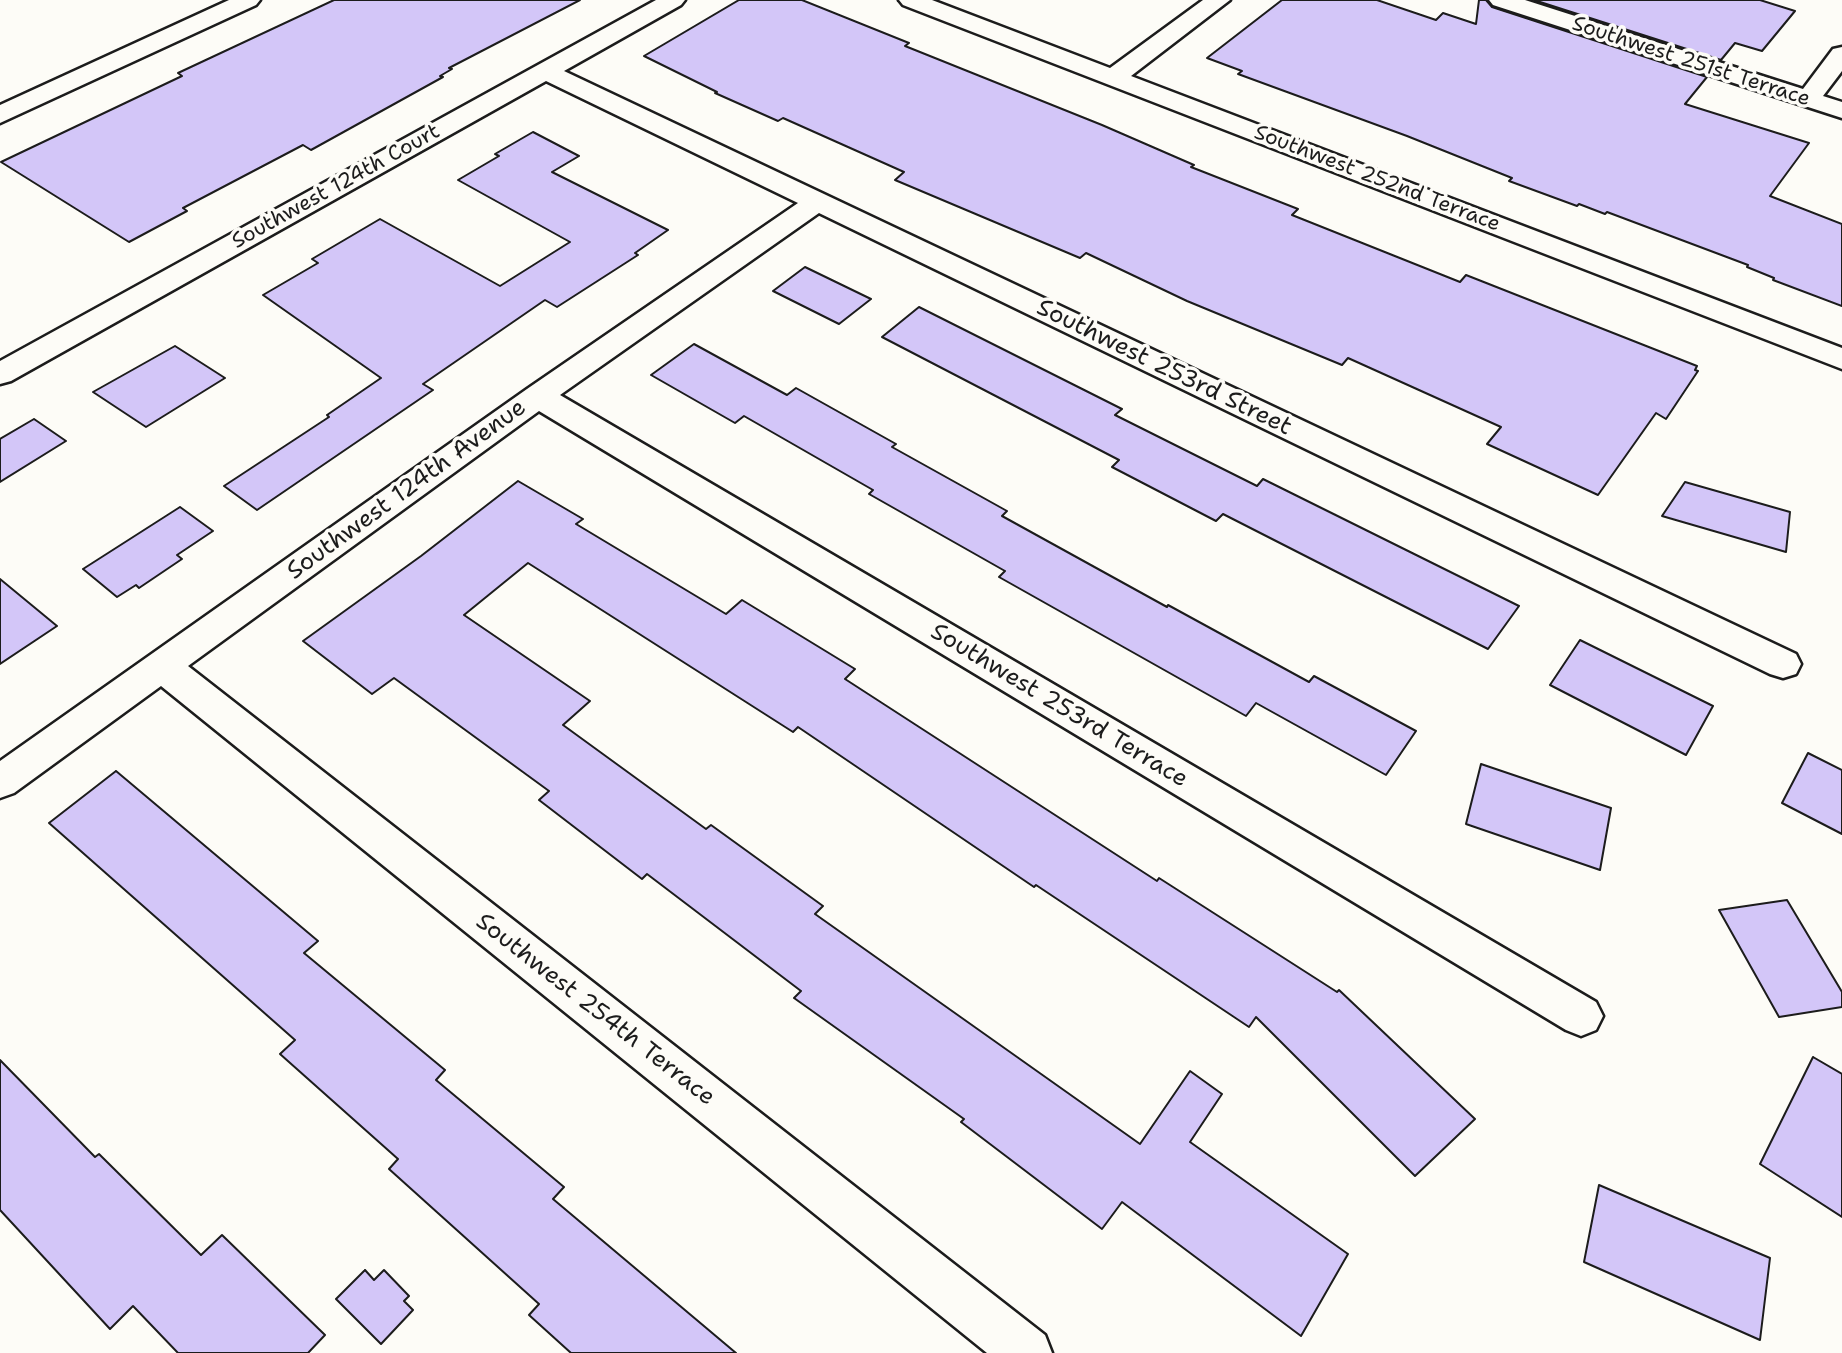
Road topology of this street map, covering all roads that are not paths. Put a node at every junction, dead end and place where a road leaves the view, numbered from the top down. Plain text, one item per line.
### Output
1 (248, 0) edge
2 (673, 0) edge
3 (911, 0) edge
4 (1218, 0) edge
5 (1500, 0) edge
6 (1842, 54) edge
7 (545, 71) junction
8 (1113, 78) junction
9 (1808, 99) junction
10 (1842, 110) edge
11 (0, 115) edge
12 (817, 202) junction
13 (1842, 359) edge
14 (0, 374) edge
15 (538, 396) junction
16 (1783, 664) dead end
17 (163, 667) junction
18 (0, 782) edge
19 (1581, 1016) dead end
20 (1027, 1353) edge

1 - 11 street
2 - 7 street, Southwest 124th Court
3 - 8 street, Southwest 252nd Terrace
4 - 8 street
5 - 9 street, Southwest 251st Terrace
6 - 9 street
7 - 12 street, Southwest 253rd Street
7 - 14 street, Southwest 124th Court
8 - 13 street, Southwest 252nd Terrace
9 - 10 street, Southwest 251st Terrace
12 - 15 street, Southwest 124th Avenue
12 - 16 street, Southwest 253rd Street
15 - 17 street, Southwest 124th Avenue
15 - 19 street, Southwest 253rd Terrace
17 - 18 street, Southwest 124th Avenue
17 - 20 street, Southwest 254th Terrace

